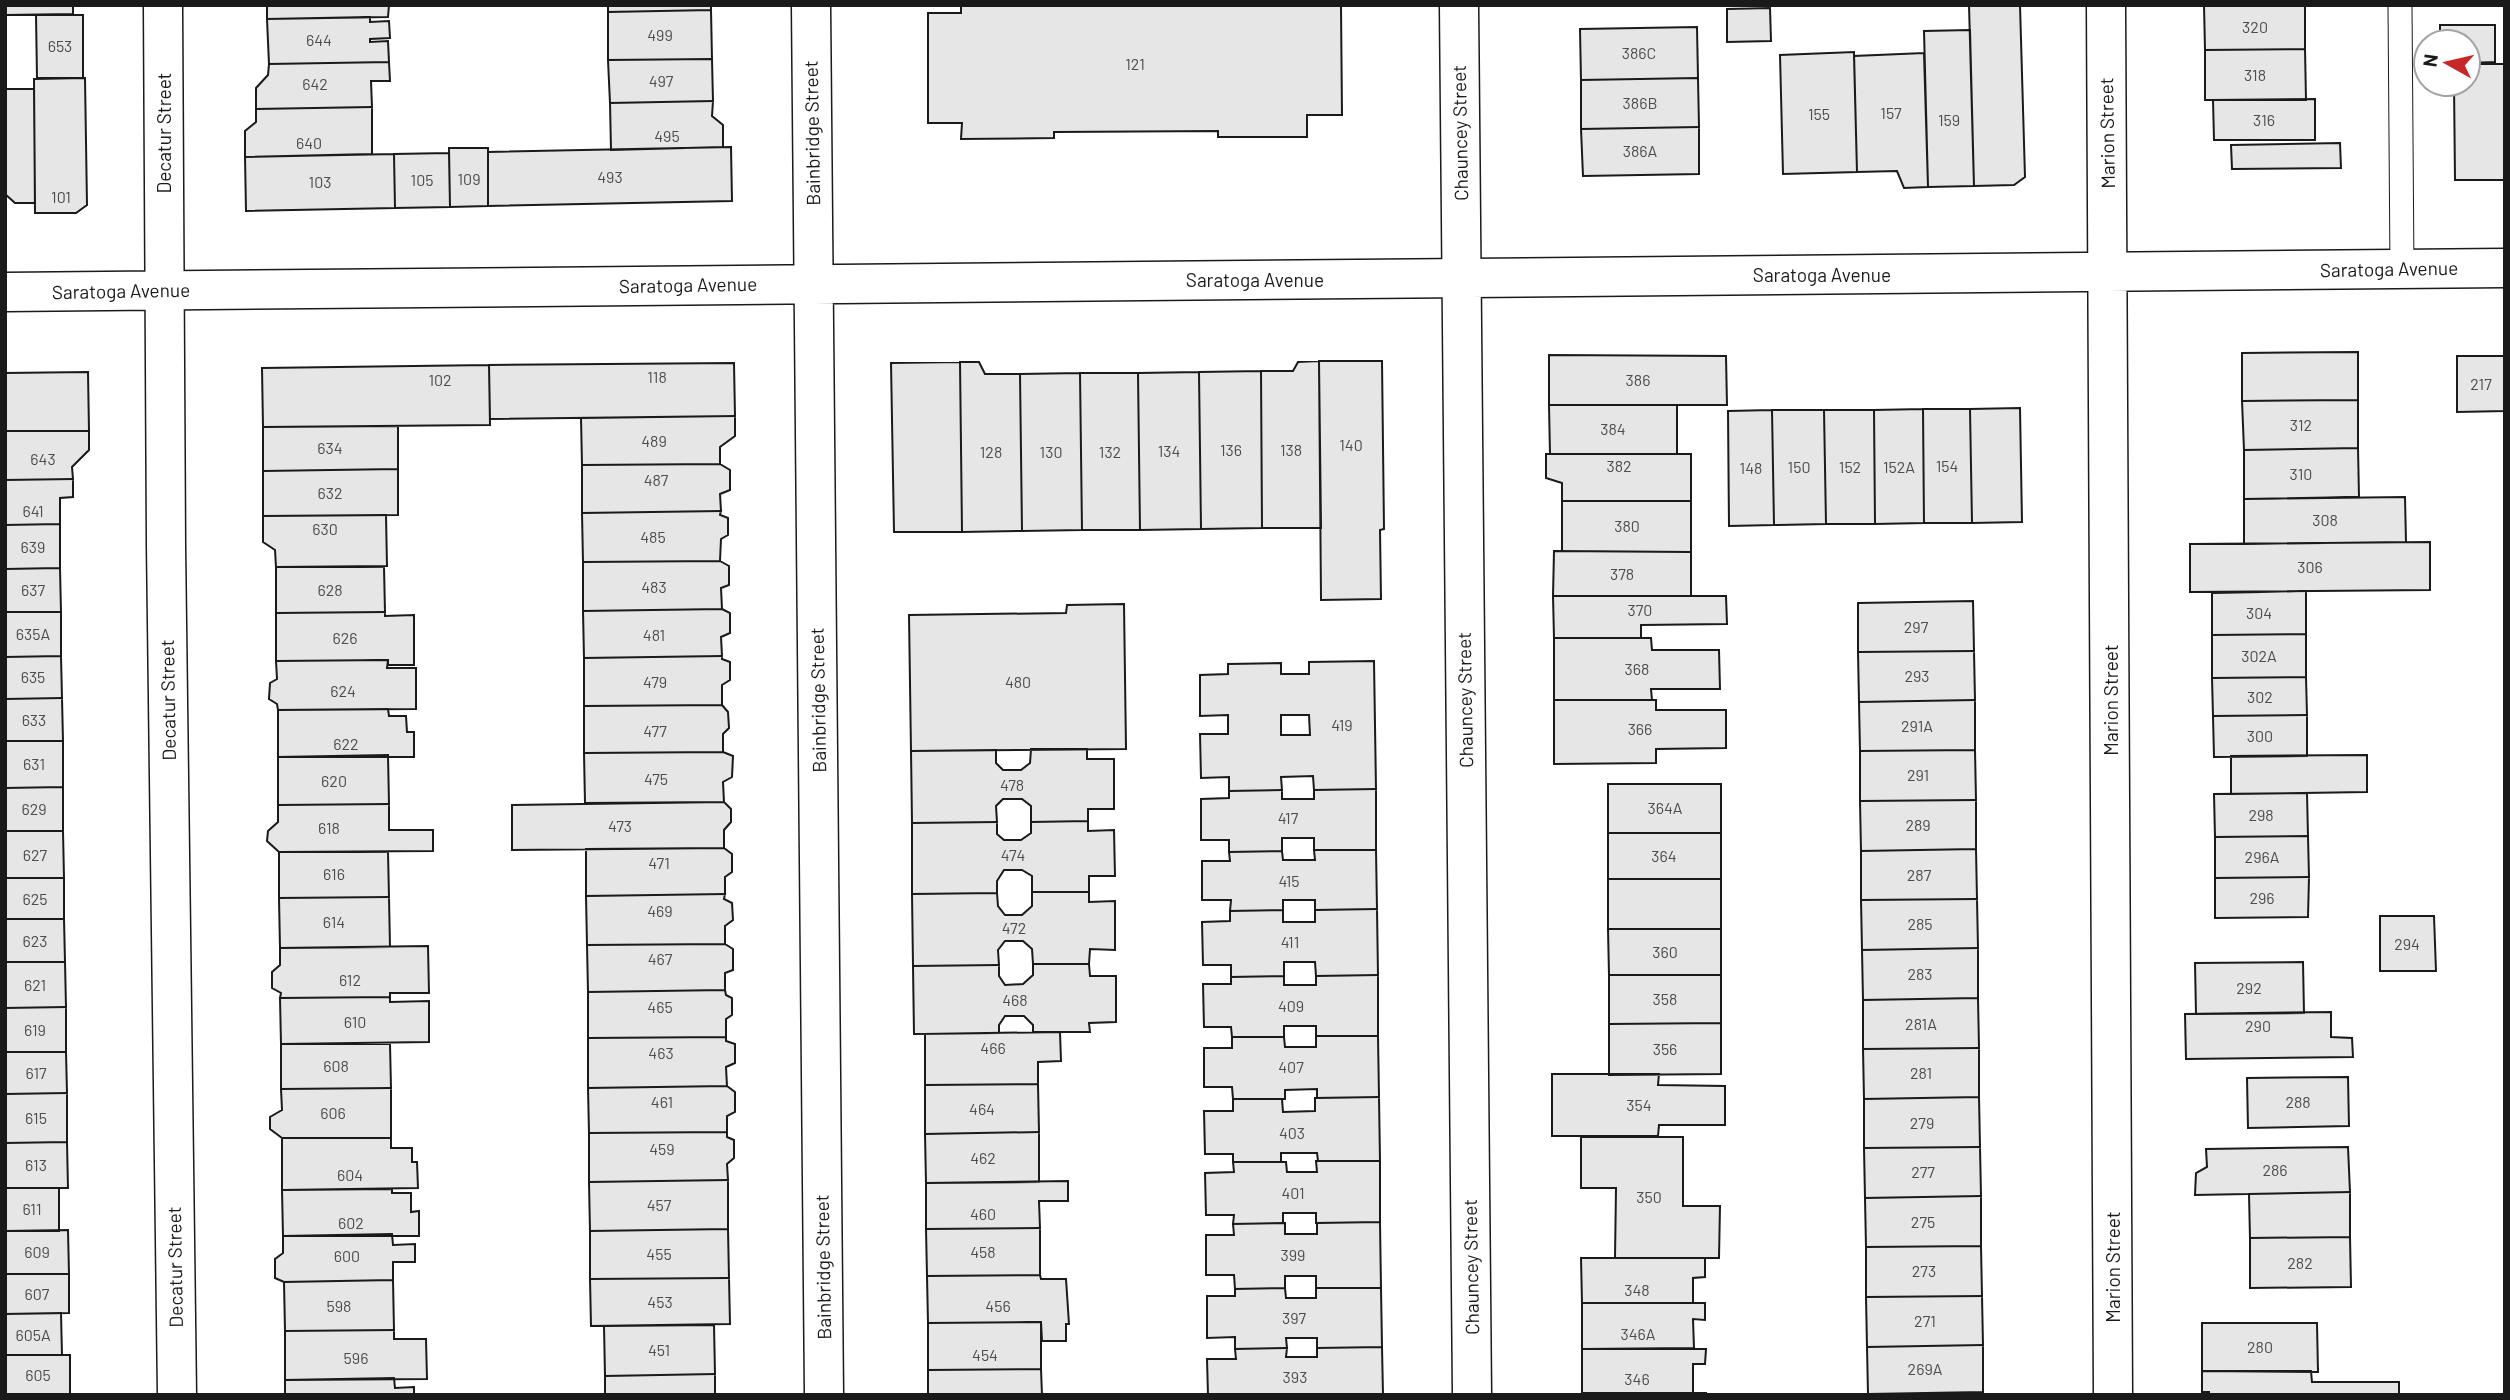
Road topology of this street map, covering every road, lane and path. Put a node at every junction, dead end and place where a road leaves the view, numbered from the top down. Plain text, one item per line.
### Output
1 (163, 5) edge
2 (811, 5) edge
3 (1459, 5) edge
4 (2106, 5) edge
5 (2400, 5) edge
6 (2505, 268) edge
7 (2402, 269) junction
8 (2108, 272) junction
9 (1462, 277) junction
10 (814, 284) junction
11 (165, 291) junction
12 (5, 292) edge
13 (177, 1395) edge
14 (824, 1395) edge
15 (1472, 1395) edge
16 (2113, 1395) edge

1 - 11 street, Decatur Street
2 - 10 street, Bainbridge Street
3 - 9 street, Chauncey Street
4 - 8 street, Marion Street
5 - 7 lane
6 - 7 street, Saratoga Avenue
7 - 8 street, Saratoga Avenue
8 - 9 street, Saratoga Avenue
8 - 16 street, Marion Street
9 - 10 street, Saratoga Avenue
9 - 15 street, Chauncey Street
10 - 11 street, Saratoga Avenue
10 - 14 street, Bainbridge Street
11 - 12 street, Saratoga Avenue
11 - 13 street, Decatur Street

